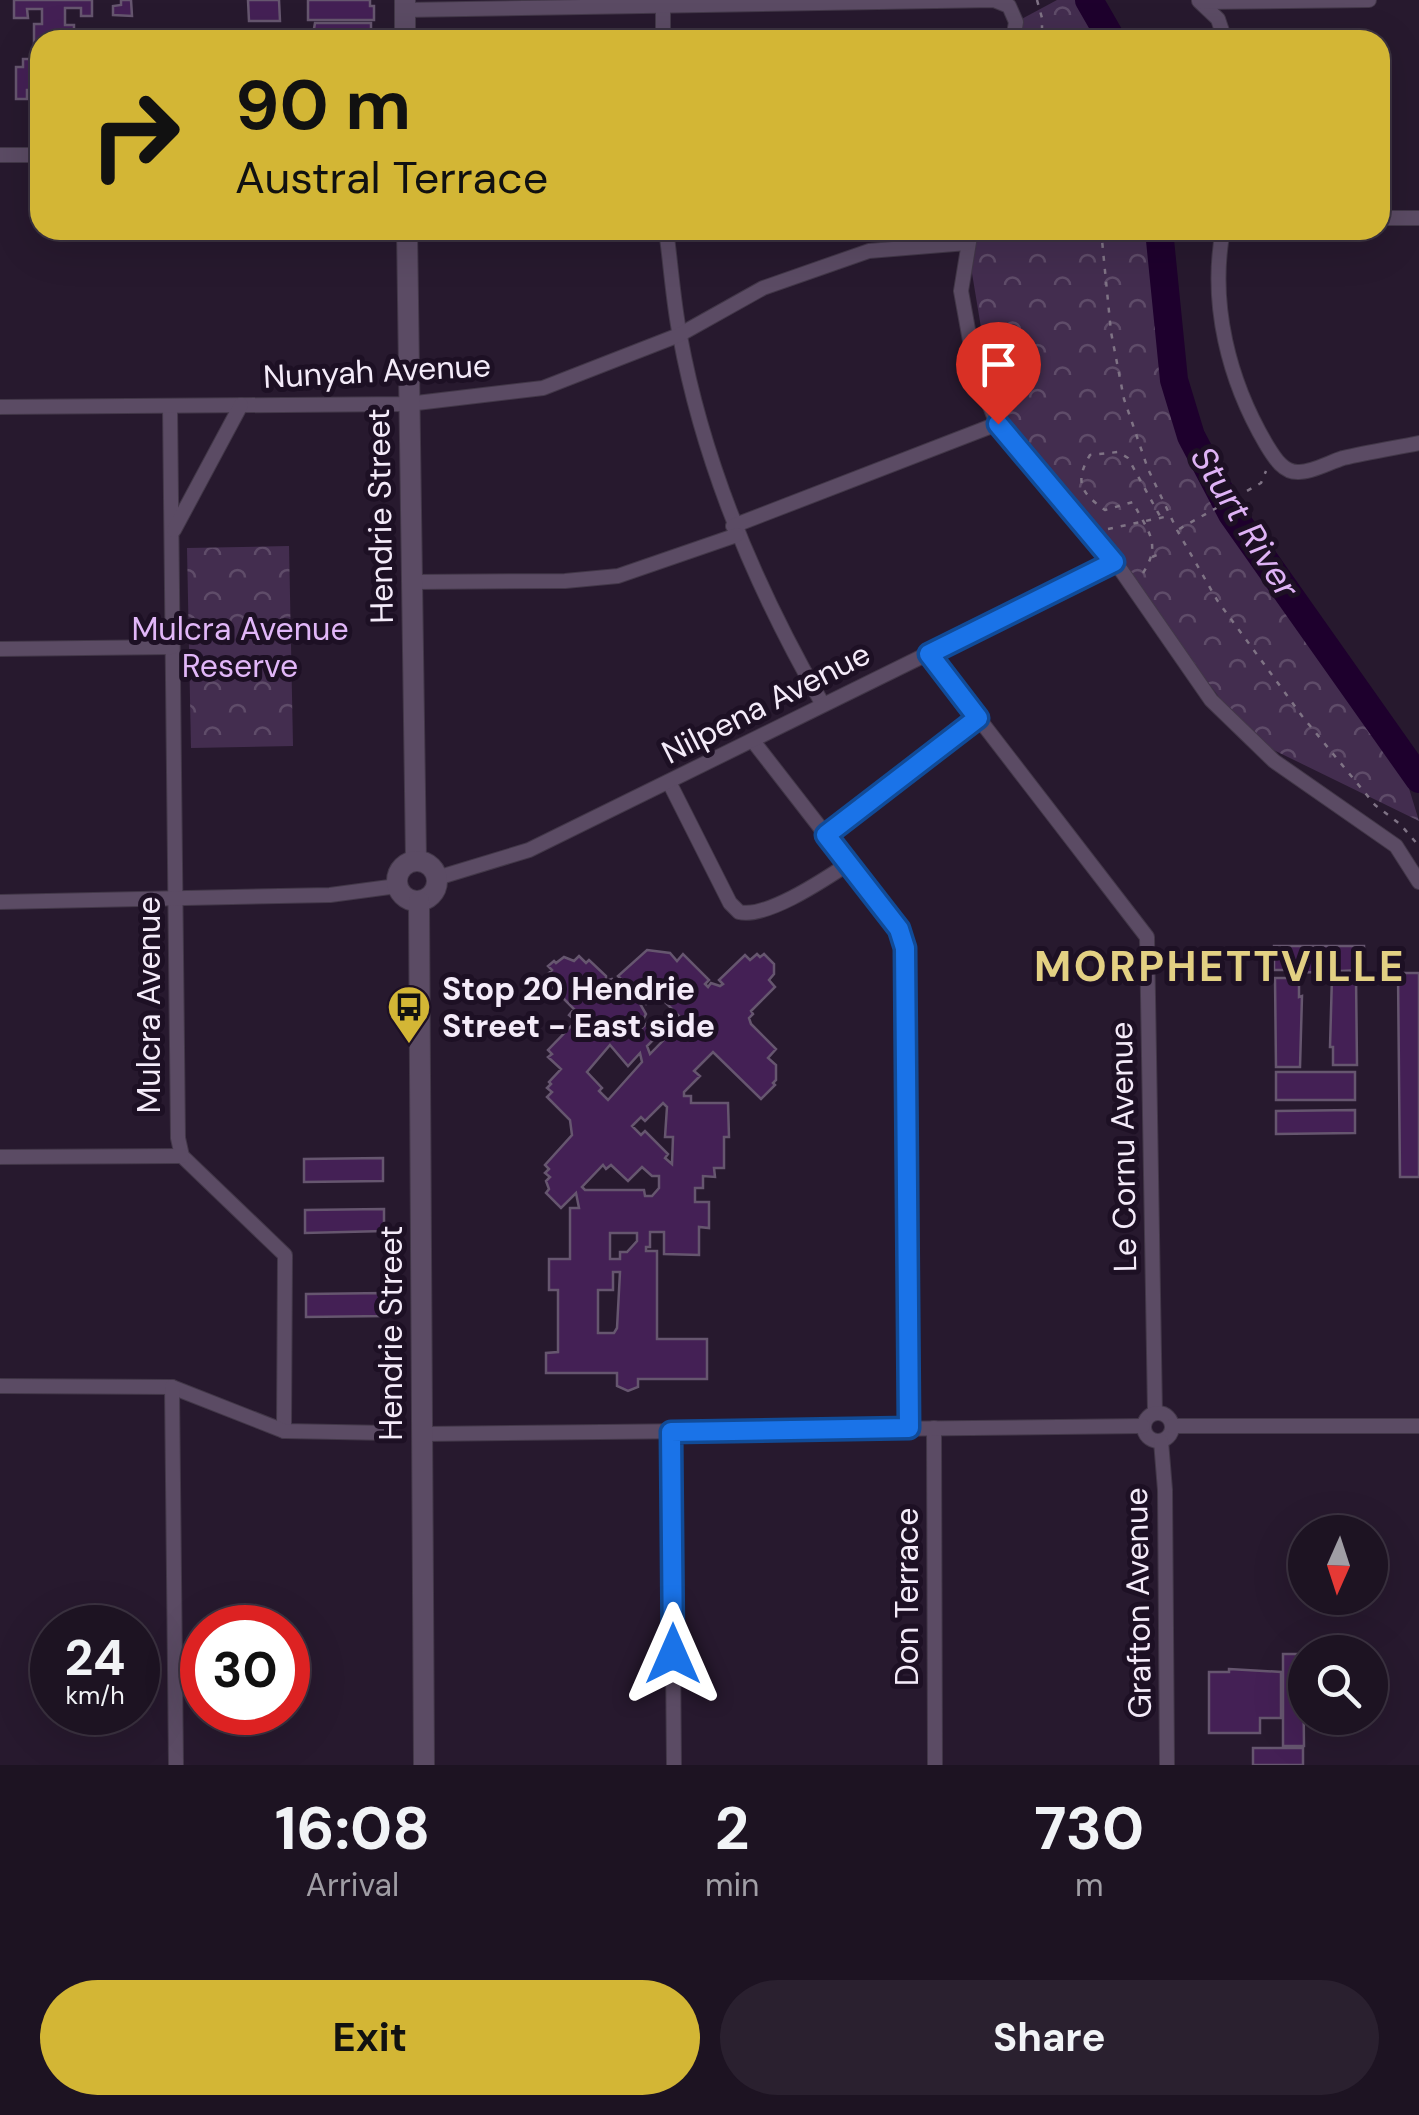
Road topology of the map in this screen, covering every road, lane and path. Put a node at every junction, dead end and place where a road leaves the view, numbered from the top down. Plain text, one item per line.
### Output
1 (1037, 0) edge
2 (1369, 0) edge
3 (1200, 1) edge
4 (862, 2) edge
5 (405, 5) edge
6 (662, 7) junction
7 (663, 30) edge
8 (1015, 30) edge
9 (1042, 30) edge
10 (1222, 30) edge
11 (30, 155) edge
12 (0, 156) edge
13 (1390, 218) edge
14 (1419, 218) edge
15 (406, 240) edge
16 (667, 240) edge
17 (940, 240) edge
18 (968, 240) edge
19 (1102, 240) edge
20 (1221, 240) edge
21 (680, 335) junction
22 (408, 404) junction
23 (240, 405) junction
24 (170, 406) junction
25 (0, 407) edge
26 (998, 424) junction
27 (1419, 444) edge
28 (1274, 456) junction
29 (1170, 516) junction
30 (1161, 518) junction
31 (1143, 522) junction
32 (735, 530) junction
33 (1177, 530) junction
34 (1092, 533) junction
35 (172, 535) junction
36 (1164, 552) dead end
37 (1152, 557) junction
38 (1114, 562) junction
39 (411, 582) junction
40 (1133, 586) junction
41 (172, 647) junction
42 (0, 649) edge
43 (929, 654) junction
44 (822, 703) junction
45 (978, 718) junction
46 (753, 742) junction
47 (670, 782) junction
48 (826, 835) junction
49 (1419, 846) edge
50 (416, 861) junction
51 (848, 864) junction
52 (437, 878) junction
53 (1419, 882) edge
54 (397, 886) junction
55 (176, 900) junction
56 (419, 901) junction
57 (0, 902) edge
58 (0, 1156) edge
59 (182, 1156) junction
60 (0, 1386) edge
61 (172, 1387) junction
62 (1155, 1413) junction
63 (1143, 1426) junction
64 (1172, 1426) junction
65 (1419, 1426) edge
66 (909, 1428) junction
67 (934, 1428) junction
68 (284, 1431) junction
69 (671, 1432) junction
70 (390, 1434) dead end
71 (421, 1434) junction
72 (1161, 1441) junction
73 (176, 1765) edge
74 (424, 1765) edge
75 (674, 1765) edge
76 (935, 1765) edge
77 (1167, 1765) edge

1 - 9 path
2 - 3 street
3 - 10 street
4 - 6 street
4 - 8 street
5 - 6 street
6 - 7 street
11 - 12 street
13 - 14 street
15 - 22 street, Hendrie Street
16 - 21 street
17 - 21 street, Nunyah Avenue
18 - 26 street
19 - 29 path
20 - 28 street
21 - 22 street, Nunyah Avenue
21 - 32 street
22 - 23 street, Nunyah Avenue
22 - 39 street, Hendrie Street
23 - 24 street, Nunyah Avenue
23 - 35 street, Mulcra Avenue
24 - 25 street, Nunyah Avenue
24 - 35 street, Mulcra Avenue
26 - 32 street
26 - 34 street
27 - 28 street
28 - 33 path
29 - 30 path
29 - 33 path
30 - 31 path
30 - 31 path
31 - 34 path
31 - 37 path
32 - 39 street
32 - 44 street
33 - 49 path
34 - 38 street
35 - 41 street, Mulcra Avenue
36 - 37 path
37 - 40 path
38 - 40 street
38 - 43 street, Nilpena Avenue
39 - 50 street, Hendrie Street
40 - 53 street
41 - 42 street
41 - 55 street, Mulcra Avenue
43 - 44 street, Nilpena Avenue
43 - 45 street, Le Cornu Avenue
44 - 46 street, Nilpena Avenue
45 - 48 street
45 - 62 street, Le Cornu Avenue
46 - 47 street, Nilpena Avenue
46 - 48 street
47 - 51 street
47 - 52 street, Nilpena Avenue
48 - 51 street
50 - 52 street
50 - 54 street
51 - 66 street
52 - 56 street
54 - 55 street
54 - 56 street
55 - 57 street
55 - 59 street, Mulcra Avenue
56 - 71 street, Hendrie Street
58 - 59 street
59 - 68 street, Mulcra Avenue
60 - 61 street
61 - 68 street
61 - 73 street
62 - 63 street
62 - 64 street
63 - 67 street
63 - 72 street
64 - 65 street
64 - 72 street
66 - 67 street
66 - 69 street
67 - 76 street, Don Terrace
68 - 70 street
69 - 71 street
69 - 75 street
71 - 74 street, Hendrie Street
72 - 77 street, Grafton Avenue

